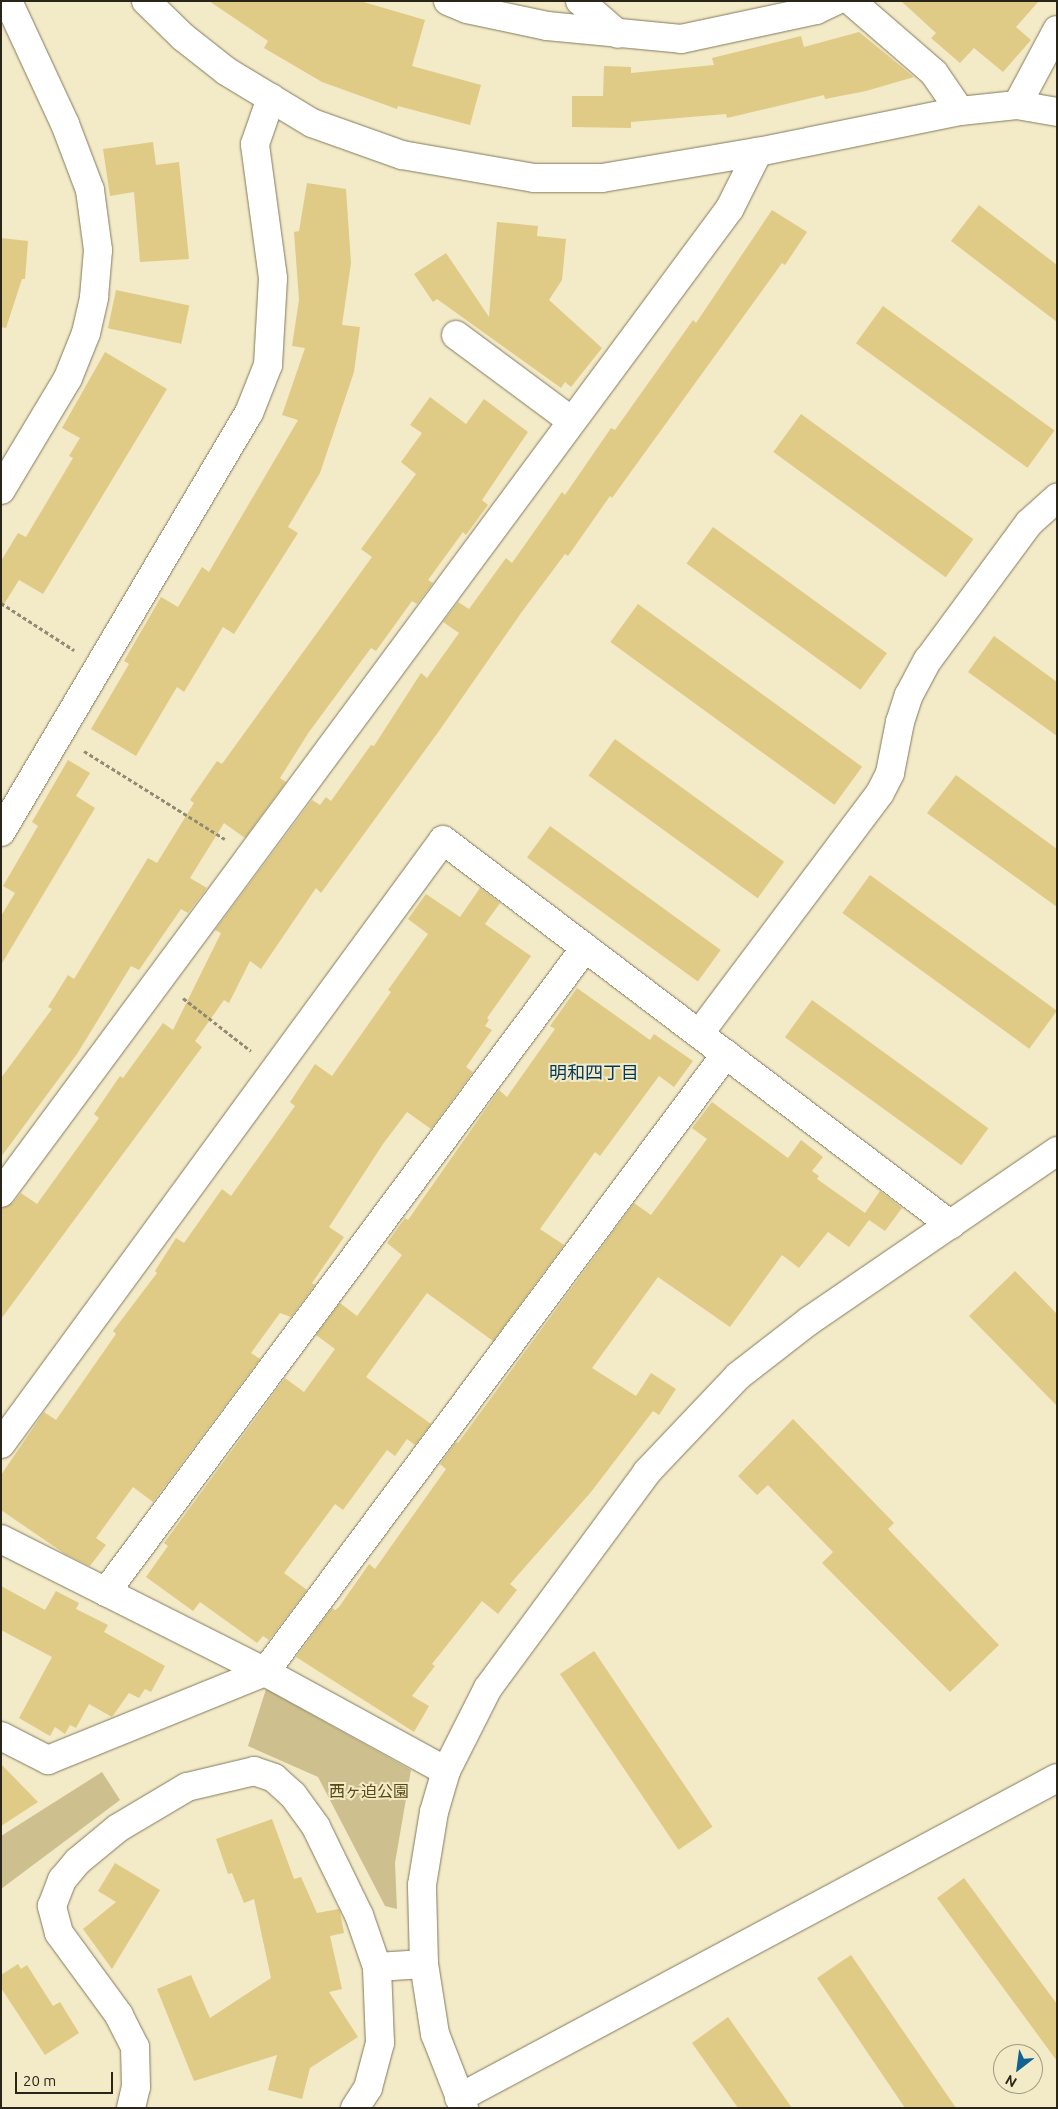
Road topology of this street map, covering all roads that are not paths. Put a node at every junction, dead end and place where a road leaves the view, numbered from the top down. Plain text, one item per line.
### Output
1 (8, 1) edge
2 (146, 1) edge
3 (448, 1) edge
4 (580, 1) edge
5 (835, 1) edge
6 (851, 1) edge
7 (1057, 30) edge
8 (618, 34) junction
9 (271, 98) junction
10 (1017, 105) junction
11 (960, 111) junction
12 (1057, 112) edge
13 (758, 152) junction
14 (456, 335) dead end
15 (572, 421) junction
16 (1, 490) edge
17 (1057, 498) edge
18 (1, 832) edge
19 (585, 948) junction
20 (699, 1034) junction
21 (726, 1054) junction
22 (1057, 1151) edge
23 (1, 1193) edge
24 (951, 1225) junction
25 (1, 1444) edge
26 (1, 1539) edge
27 (106, 1592) junction
28 (265, 1672) junction
29 (1, 1736) edge
30 (446, 1771) junction
31 (1057, 1778) edge
32 (424, 1964) junction
33 (377, 1967) junction
34 (461, 2103) edge
35 (130, 2108) edge
36 (355, 2108) edge

1 - 16 street
2 - 9 street
3 - 8 street
4 - 8 street
5 - 8 street
6 - 11 street
7 - 10 street
9 - 13 street
9 - 18 street
10 - 11 street
10 - 12 street
11 - 13 street
13 - 15 street
14 - 15 street
15 - 23 street
17 - 20 street
19 - 20 street
19 - 25 street
19 - 27 street
20 - 21 street
21 - 24 street
21 - 28 street
22 - 24 street
24 - 30 street
26 - 27 street
27 - 28 street
28 - 29 street
28 - 30 street
30 - 32 street
31 - 34 street
32 - 33 street
32 - 34 street
33 - 35 street
33 - 36 street

